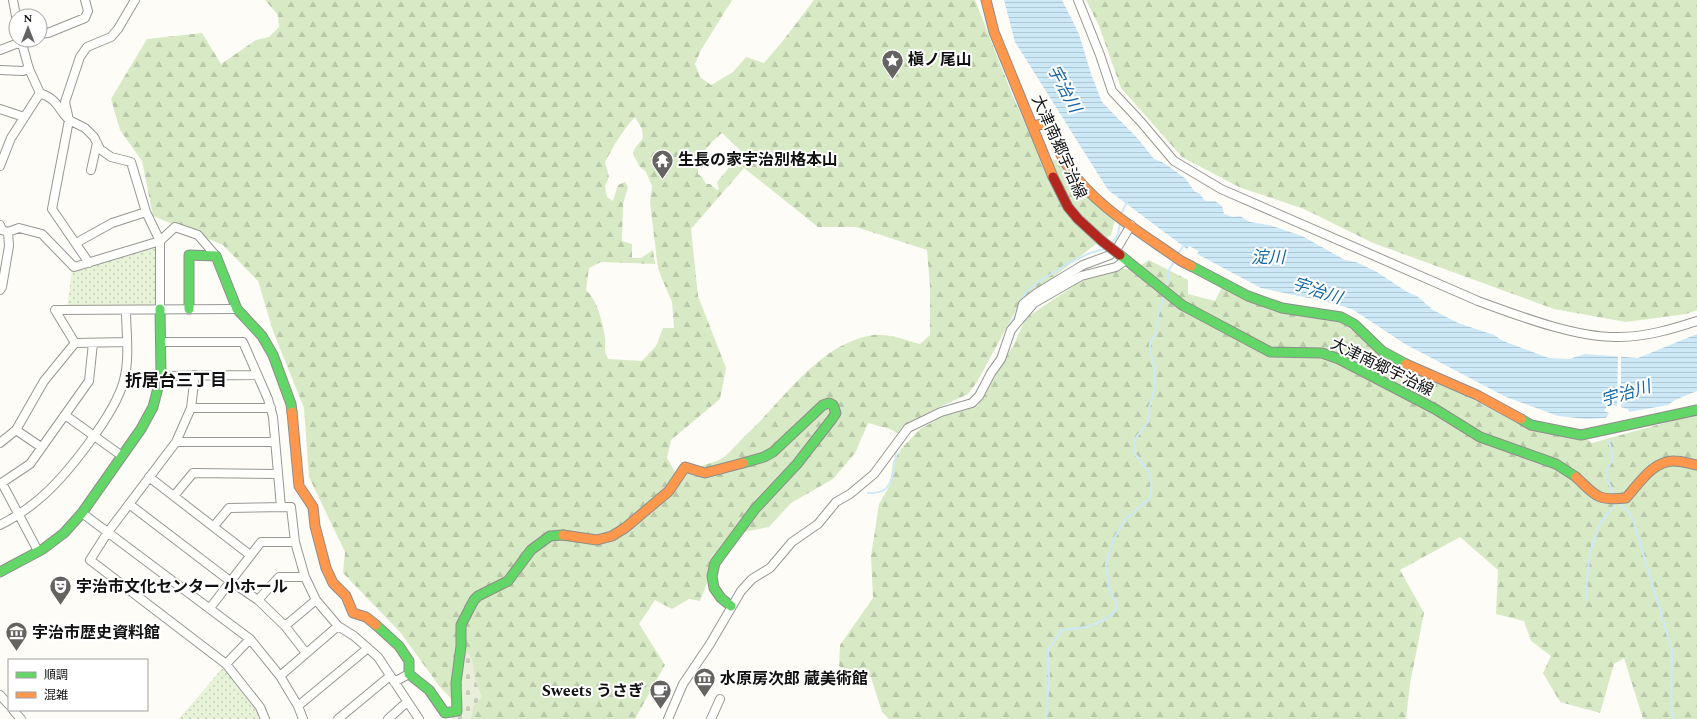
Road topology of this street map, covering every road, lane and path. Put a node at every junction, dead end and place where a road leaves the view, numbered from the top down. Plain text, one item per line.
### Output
1 (86, 0) edge
2 (135, 0) edge
3 (986, 0) edge
4 (1078, 0) edge
5 (48, 33) edge
6 (23, 48) edge
7 (29, 68) junction
8 (0, 70) edge
9 (40, 93) junction
10 (0, 109) edge
11 (24, 117) junction
12 (69, 120) junction
13 (1032, 126) junction
14 (97, 143) junction
15 (0, 166) edge
16 (91, 170) dead end
17 (146, 212) junction
18 (1128, 223) junction
19 (0, 225) edge
20 (8, 232) junction
21 (160, 241) junction
22 (76, 243) junction
23 (216, 256) junction
24 (1123, 258) junction
25 (89, 262) junction
26 (0, 290) edge
27 (189, 309) junction
28 (237, 309) junction
29 (126, 310) junction
30 (160, 310) junction
31 (1019, 320) junction
32 (1697, 321) edge
33 (127, 342) junction
34 (161, 342) junction
35 (75, 343) junction
36 (93, 343) junction
37 (256, 375) junction
38 (161, 376) junction
39 (195, 376) junction
40 (191, 408) junction
41 (271, 408) junction
42 (1697, 410) edge
43 (65, 414) junction
44 (16, 430) junction
45 (94, 435) junction
46 (176, 442) junction
47 (276, 442) junction
48 (0, 443) edge
49 (41, 447) junction
50 (122, 456) junction
51 (1697, 465) edge
52 (278, 474) junction
53 (149, 477) junction
54 (1, 484) edge
55 (174, 496) junction
56 (129, 504) junction
57 (281, 507) junction
58 (82, 513) junction
59 (19, 515) junction
60 (0, 525) edge
61 (214, 526) junction
62 (108, 532) junction
63 (295, 542) junction
64 (38, 551) junction
65 (250, 555) junction
66 (0, 572) edge
67 (305, 577) junction
68 (230, 582) junction
69 (258, 600) junction
70 (316, 600) junction
71 (731, 606) junction
72 (210, 608) junction
73 (285, 626) junction
74 (338, 626) junction
75 (250, 639) junction
76 (368, 648) junction
77 (306, 654) junction
78 (226, 664) junction
79 (409, 674) junction
80 (280, 676) junction
81 (392, 679) junction
82 (0, 695) edge
83 (720, 699) dead end
84 (407, 702) junction
85 (8, 704) edge
86 (298, 706) junction
87 (14, 711) edge
88 (449, 716) edge
89 (21, 719) edge
90 (265, 719) edge
91 (303, 719) edge
92 (338, 719) edge
93 (388, 719) edge
94 (419, 719) edge
95 (669, 719) edge
96 (711, 719) edge

1 - 5 street
2 - 12 street
3 - 13 street, 大津南郷宇治線
4 - 32 street
6 - 7 street
7 - 8 street
7 - 9 street
9 - 11 street
9 - 12 street
10 - 11 street
11 - 15 street
12 - 14 street
12 - 22 street
13 - 18 street
13 - 24 street, 大津南郷宇治線, bridge
14 - 16 street
14 - 17 street
17 - 21 street
17 - 22 street
18 - 31 street
18 - 42 street
19 - 20 street
20 - 25 street
20 - 26 street
21 - 23 street
21 - 25 street
21 - 30 street
22 - 25 street
23 - 27 street
23 - 28 street
24 - 31 street
24 - 51 street, 大津南郷宇治線
27 - 28 street
27 - 30 street
28 - 79 street
29 - 30 street
29 - 33 street
29 - 35 street
30 - 34 street
31 - 71 street
33 - 36 street
33 - 45 street
34 - 37 street
34 - 38 street
35 - 36 street
35 - 44 street
36 - 43 street
37 - 39 street
37 - 41 street
38 - 39 street
38 - 50 street
39 - 40 street
40 - 41 street
40 - 46 street
41 - 47 street
43 - 45 street
43 - 49 street
44 - 48 street
44 - 49 street
45 - 50 street
45 - 59 street
46 - 47 street
46 - 53 street
47 - 52 street
49 - 54 street
50 - 58 street
52 - 55 street
52 - 57 street
53 - 55 street
53 - 56 street
54 - 59 street
55 - 61 street
56 - 62 street
56 - 68 street
57 - 61 street
57 - 63 street
58 - 62 street
58 - 64 street
59 - 60 street
59 - 64 street
61 - 65 street
62 - 72 street
62 - 78 street
63 - 65 street
63 - 67 street
64 - 66 street
65 - 68 street
67 - 69 street
67 - 70 street
68 - 69 street
68 - 72 street
69 - 73 street
70 - 73 street
70 - 74 street
71 - 88 street
71 - 95 street
72 - 75 street
73 - 77 street
74 - 76 street
74 - 77 street
75 - 78 street
75 - 80 street
76 - 81 street
76 - 86 street
77 - 80 street
78 - 90 street
79 - 81 street
79 - 88 street
80 - 86 street
81 - 84 street
81 - 92 street
82 - 85 street
83 - 96 street
84 - 93 street
84 - 94 street
86 - 91 street
87 - 89 street

